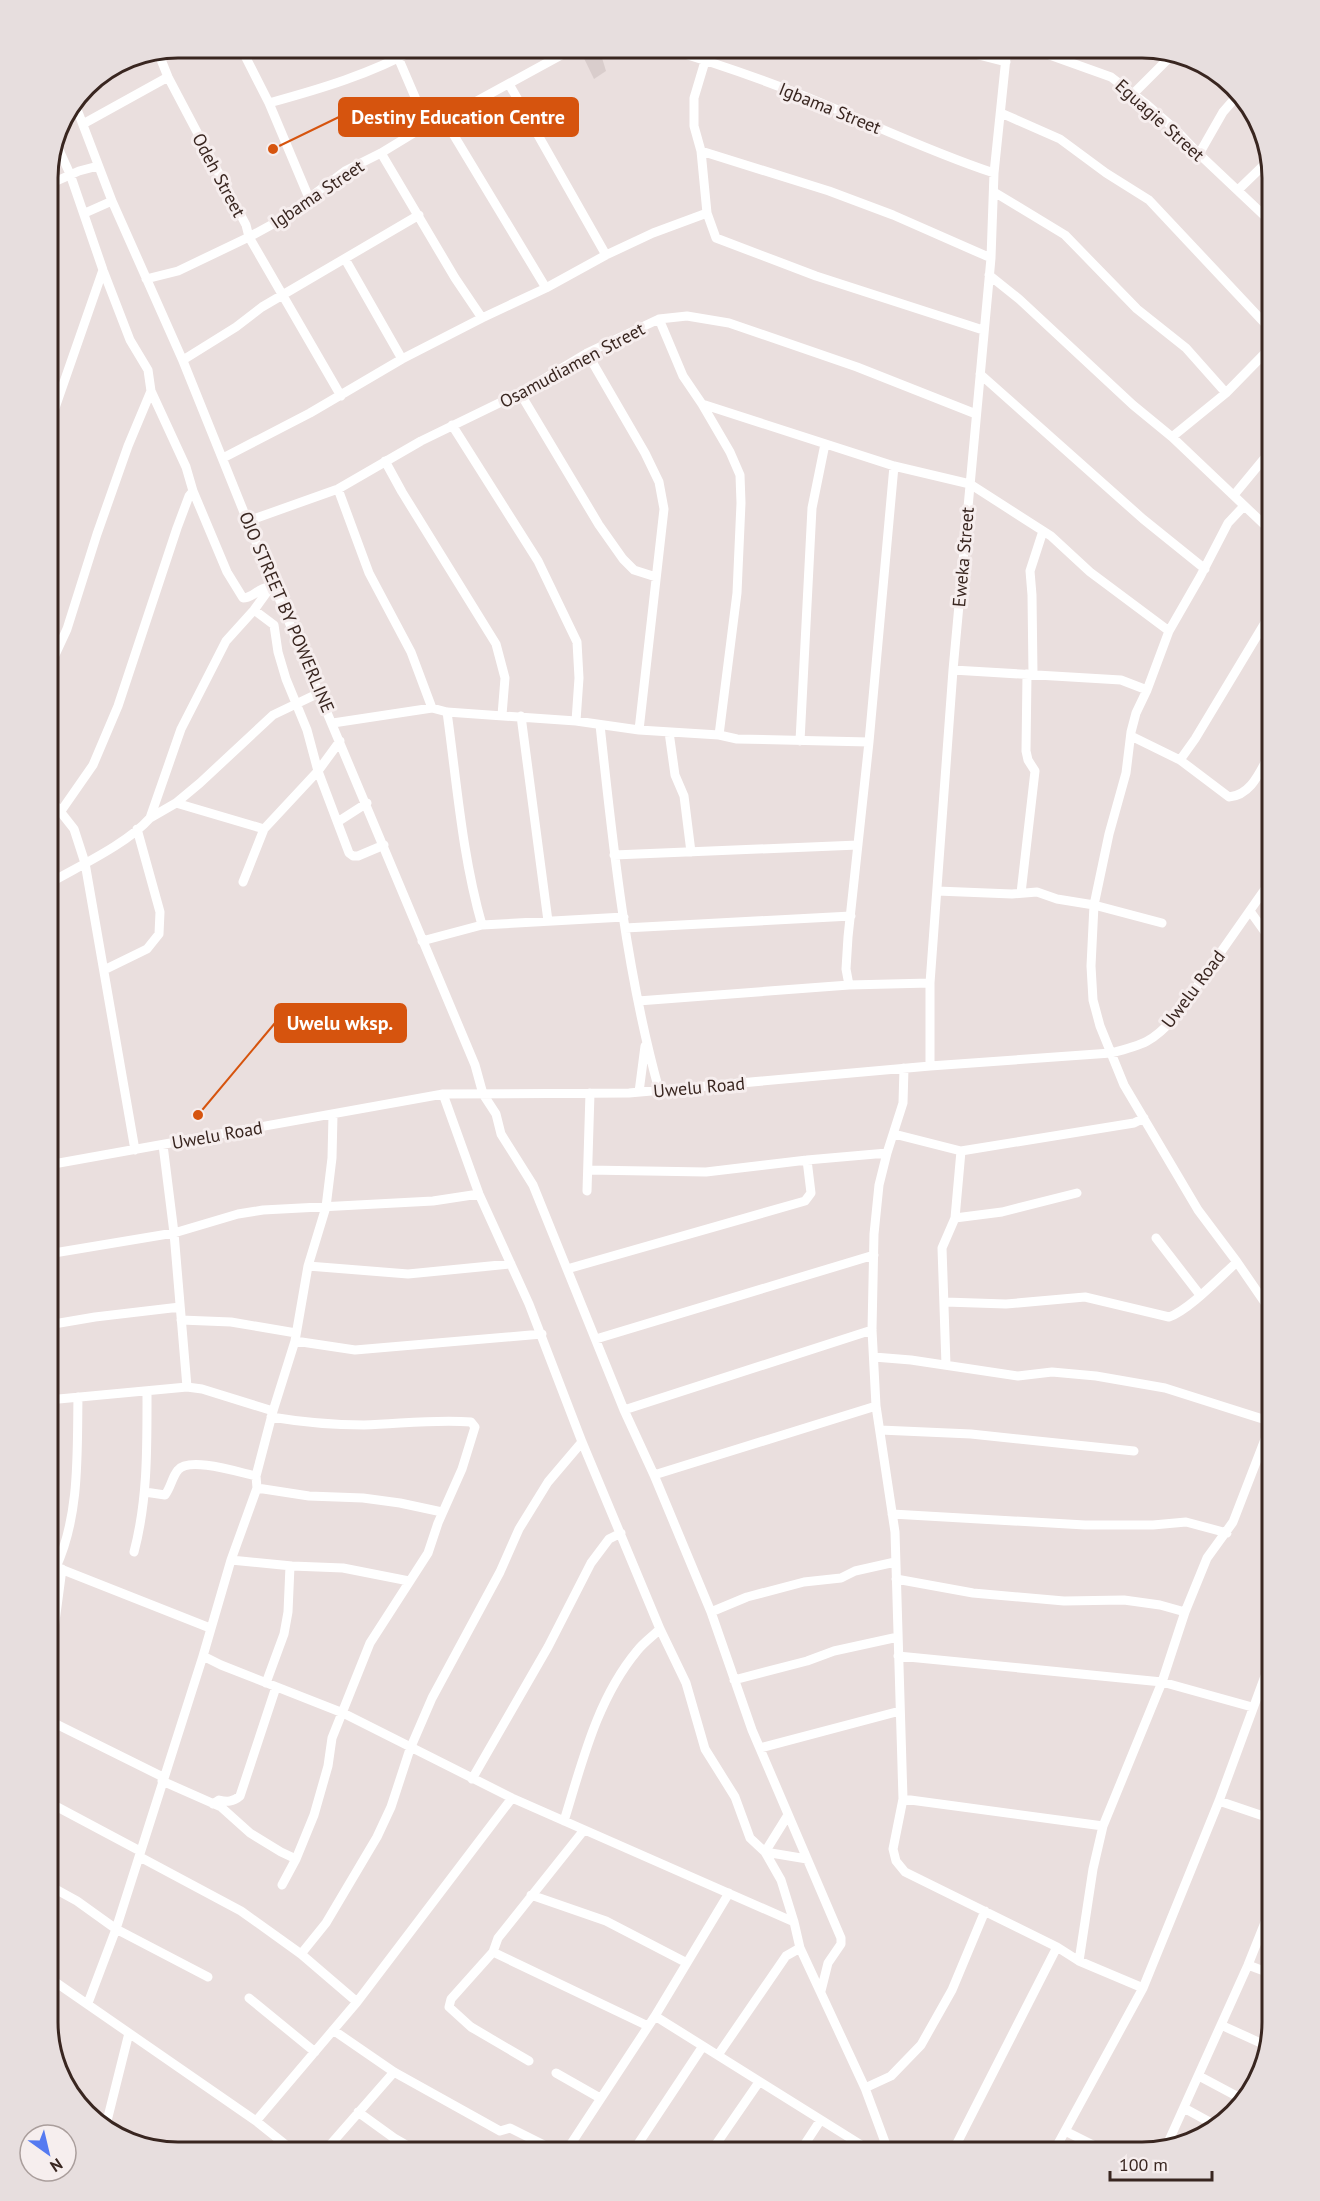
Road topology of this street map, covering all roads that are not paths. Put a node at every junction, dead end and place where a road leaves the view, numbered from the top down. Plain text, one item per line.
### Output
1 (246, 58) edge
2 (555, 58) edge
3 (398, 59) joint
4 (700, 59) edge
5 (994, 59) edge
6 (1006, 59) edge
7 (1060, 59) edge
8 (161, 60) edge
9 (705, 60) junction
10 (1166, 61) edge
11 (1006, 62) junction
12 (168, 77) junction
13 (509, 84) junction
14 (1134, 94) junction
15 (1233, 101) edge
16 (269, 103) junction
17 (79, 113) edge
18 (1001, 113) junction
19 (444, 119) junction
20 (83, 124) junction
21 (427, 125) junction
22 (701, 150) junction
23 (381, 153) junction
24 (1199, 154) junction
25 (61, 155) edge
26 (98, 166) junction
27 (1261, 168) edge
28 (994, 173) junction
29 (70, 174) junction
30 (59, 180) edge
31 (1238, 190) junction
32 (994, 192) junction
33 (309, 198) junction
34 (112, 201) junction
35 (85, 213) junction
36 (707, 213) junction
37 (1262, 213) edge
38 (419, 215) junction
39 (249, 237) junction
40 (606, 255) junction
41 (991, 258) junction
42 (345, 259) junction
43 (103, 270) junction
44 (989, 274) junction
45 (146, 279) junction
46 (546, 288) junction
47 (282, 296) junction
48 (482, 318) junction
49 (659, 319) junction
50 (1262, 320) edge
51 (983, 330) junction
52 (587, 353) junction
53 (1262, 356) edge
54 (402, 359) junction
55 (183, 360) junction
56 (980, 374) junction
57 (151, 391) junction
58 (520, 393) junction
59 (1226, 393) junction
60 (340, 396) junction
61 (59, 397) edge
62 (702, 404) junction
63 (976, 414) junction
64 (452, 425) junction
65 (1172, 437) junction
66 (825, 444) junction
67 (223, 458) junction
68 (385, 461) junction
69 (1262, 461) edge
70 (894, 466) junction
71 (970, 484) junction
72 (338, 489) junction
73 (193, 491) junction
74 (1233, 495) junction
75 (1244, 506) junction
76 (248, 521) junction
77 (1262, 523) edge
78 (1043, 531) junction
79 (1204, 569) junction
80 (656, 577) junction
81 (271, 585) junction
82 (254, 610) junction
83 (288, 619) junction
84 (274, 625) junction
85 (1262, 628) edge
86 (1169, 631) junction
87 (59, 647) edge
88 (953, 670) junction
89 (1030, 674) junction
90 (1147, 690) junction
91 (319, 693) junction
92 (295, 705) junction
93 (432, 708) junction
94 (447, 712) junction
95 (502, 715) junction
96 (521, 716) junction
97 (576, 721) junction
98 (333, 723) junction
99 (600, 724) junction
100 (639, 730) junction
101 (669, 732) junction
102 (718, 735) junction
103 (1131, 736) junction
104 (340, 741) junction
105 (800, 741) junction
106 (869, 742) junction
107 (1180, 760) junction
108 (1262, 767) edge
109 (318, 771) junction
110 (176, 803) junction
111 (367, 803) junction
112 (59, 808) edge
113 (61, 811) junction
114 (150, 818) junction
115 (339, 821) junction
116 (137, 829) junction
117 (264, 829) junction
118 (384, 844) junction
119 (858, 845) junction
120 (691, 852) junction
121 (614, 855) junction
122 (85, 863) junction
123 (59, 878) edge
124 (243, 882) dead end
125 (937, 891) junction
126 (1021, 893) junction
127 (1262, 894) edge
128 (1094, 905) junction
129 (1250, 911) junction
130 (851, 916) junction
131 (624, 917) junction
132 (548, 921) junction
133 (1162, 922) dead end
134 (482, 925) junction
135 (626, 928) junction
136 (1262, 928) edge
137 (422, 941) junction
138 (104, 970) junction
139 (930, 983) junction
140 (849, 985) junction
141 (638, 1001) junction
142 (646, 1041) junction
143 (1111, 1053) junction
144 (930, 1066) junction
145 (904, 1068) junction
146 (660, 1090) junction
147 (639, 1092) junction
148 (590, 1093) junction
149 (443, 1094) junction
150 (483, 1094) junction
151 (333, 1115) junction
152 (1144, 1118) junction
153 (894, 1134) junction
154 (163, 1144) junction
155 (135, 1150) junction
156 (961, 1151) junction
157 (887, 1153) junction
158 (807, 1160) junction
159 (58, 1163) edge
160 (588, 1170) junction
161 (586, 1191) dead end
162 (479, 1194) junction
163 (1077, 1194) dead end
164 (326, 1207) junction
165 (955, 1218) junction
166 (174, 1233) junction
167 (1156, 1238) dead end
168 (58, 1252) edge
169 (874, 1255) junction
170 (1237, 1262) junction
171 (511, 1264) junction
172 (308, 1266) junction
173 (567, 1269) junction
174 (1200, 1295) junction
175 (1262, 1298) edge
176 (945, 1302) junction
177 (180, 1307) junction
178 (181, 1320) junction
179 (58, 1323) edge
180 (872, 1330) junction
181 (542, 1334) junction
182 (296, 1337) junction
183 (596, 1339) junction
184 (874, 1357) junction
185 (946, 1365) junction
186 (188, 1387) junction
187 (147, 1391) junction
188 (78, 1397) junction
189 (58, 1399) edge
190 (876, 1406) junction
191 (624, 1410) junction
192 (272, 1414) junction
193 (1262, 1419) edge
194 (880, 1430) junction
195 (582, 1442) junction
196 (1262, 1448) edge
197 (1134, 1451) dead end
198 (654, 1475) junction
199 (256, 1476) junction
200 (257, 1488) junction
201 (145, 1492) junction
202 (442, 1512) junction
203 (892, 1514) junction
204 (621, 1533) junction
205 (1227, 1533) junction
206 (134, 1552) dead end
207 (58, 1560) edge
208 (231, 1560) junction
209 (896, 1562) junction
210 (290, 1566) junction
211 (58, 1567) edge
212 (896, 1580) junction
213 (409, 1581) junction
214 (711, 1612) junction
215 (1185, 1612) junction
216 (210, 1628) junction
217 (660, 1629) junction
218 (898, 1637) junction
219 (203, 1656) junction
220 (898, 1656) junction
221 (734, 1680) junction
222 (1162, 1682) junction
223 (1262, 1682) edge
224 (266, 1683) junction
225 (276, 1687) junction
226 (1252, 1707) junction
227 (900, 1711) junction
228 (343, 1713) junction
229 (58, 1725) edge
230 (760, 1748) junction
231 (410, 1749) junction
232 (162, 1779) junction
233 (472, 1779) junction
234 (512, 1798) junction
235 (903, 1798) junction
236 (1219, 1801) junction
237 (213, 1804) junction
238 (58, 1809) edge
239 (788, 1815) junction
240 (1262, 1816) edge
241 (564, 1821) junction
242 (1103, 1826) junction
243 (584, 1830) junction
244 (765, 1852) junction
245 (140, 1854) junction
246 (297, 1859) junction
247 (807, 1859) junction
248 (282, 1885) dead end
249 (58, 1891) edge
250 (729, 1893) junction
251 (531, 1895) junction
252 (985, 1911) junction
253 (794, 1922) junction
254 (116, 1929) junction
255 (1262, 1930) edge
256 (1057, 1947) junction
257 (800, 1948) junction
258 (493, 1952) junction
259 (301, 1954) junction
260 (1079, 1961) junction
261 (687, 1963) junction
262 (1248, 1965) junction
263 (1262, 1970) edge
264 (208, 1977) dead end
265 (58, 1984) edge
266 (1143, 1988) junction
267 (821, 1991) junction
268 (249, 1998) dead end
269 (357, 2002) junction
270 (88, 2004) junction
271 (655, 2016) junction
272 (1221, 2025) junction
273 (648, 2026) junction
274 (333, 2031) junction
275 (129, 2032) junction
276 (1260, 2042) edge
277 (703, 2046) junction
278 (315, 2052) junction
279 (718, 2055) junction
280 (529, 2061) dead end
281 (394, 2072) junction
282 (556, 2073) dead end
283 (1198, 2076) junction
284 (759, 2082) junction
285 (865, 2088) junction
286 (1236, 2096) edge
287 (600, 2098) junction
288 (1184, 2108) junction
289 (358, 2112) junction
290 (108, 2119) edge
291 (256, 2121) junction
292 (820, 2121) junction
293 (1209, 2122) edge
294 (1065, 2131) junction
295 (1170, 2139) edge
296 (282, 2142) edge
297 (332, 2142) edge
298 (401, 2142) edge
299 (538, 2142) edge
300 (572, 2142) edge
301 (639, 2142) edge
302 (718, 2142) edge
303 (806, 2142) edge
304 (855, 2142) edge
305 (885, 2142) edge
306 (958, 2142) edge
307 (1059, 2142) edge
308 (1087, 2142) edge

1 - 16 street
2 - 13 street, Igbama Street
3 - 16 street
3 - 21 street
4 - 9 street, Igbama Street
5 - 11 street
6 - 11 street, Eweka Street
7 - 14 street, Eguagie Street
8 - 12 street, Odeh Street
9 - 22 street
9 - 28 street, Igbama Street
10 - 14 street
11 - 18 street, Eweka Street
12 - 20 street
12 - 39 street, Odeh Street
13 - 19 street, Igbama Street
13 - 40 street
14 - 24 street, Eguagie Street
15 - 24 street
16 - 33 street
17 - 20 street, OJO STREET BY POWERLINE
18 - 28 street, Eweka Street
18 - 50 street
19 - 21 street, Igbama Street
19 - 46 street
20 - 26 street, OJO STREET BY POWERLINE
21 - 23 street, Igbama Street
22 - 36 street
22 - 41 street
23 - 33 street, Igbama Street
23 - 38 street
24 - 31 street, Eguagie Street
25 - 29 street
26 - 29 street
26 - 34 street, OJO STREET BY POWERLINE
27 - 31 street
28 - 32 street, Eweka Street
29 - 30 street
29 - 35 street
31 - 37 street, Eguagie Street
32 - 41 street, Eweka Street
32 - 59 street
33 - 39 street, Igbama Street
34 - 35 street
34 - 45 street, OJO STREET BY POWERLINE
35 - 43 street
36 - 40 street
36 - 51 street
38 - 42 street
38 - 48 street
39 - 45 street, Igbama Street
39 - 47 street, Odeh Street
40 - 46 street
41 - 44 street, Eweka Street
42 - 47 street
42 - 54 street
43 - 57 street
43 - 61 street
44 - 51 street, Eweka Street
44 - 65 street
45 - 55 street, OJO STREET BY POWERLINE
46 - 48 street
47 - 55 street
47 - 60 street, Odeh Street
48 - 54 street
49 - 52 street, Osamudiamen Street
49 - 62 street
49 - 63 street, Osamudiamen Street
51 - 56 street, Eweka Street
52 - 58 street, Osamudiamen Street
52 - 80 street
53 - 59 street
54 - 60 street
55 - 67 street, OJO STREET BY POWERLINE
56 - 63 street, Eweka Street
56 - 79 street
57 - 73 street
57 - 87 street
58 - 64 street, Osamudiamen Street
58 - 80 street
59 - 65 street
60 - 67 street
62 - 66 street
62 - 102 street
63 - 71 street, Eweka Street
64 - 68 street, Osamudiamen Street
64 - 97 street
65 - 74 street
66 - 70 street
66 - 105 street
67 - 76 street, OJO STREET BY POWERLINE
68 - 72 street, Osamudiamen Street
68 - 95 street
69 - 74 street
70 - 71 street
70 - 106 street
71 - 78 street
71 - 88 street, Eweka Street
72 - 76 street, Osamudiamen Street
72 - 93 street
73 - 81 street
73 - 113 street
74 - 75 street
75 - 77 street
75 - 79 street
76 - 81 street, OJO STREET BY POWERLINE
78 - 86 street
78 - 89 street
79 - 86 street
80 - 100 street
81 - 82 street
81 - 83 street, OJO STREET BY POWERLINE
82 - 84 street
82 - 114 street
83 - 84 street
83 - 91 street, OJO STREET BY POWERLINE
84 - 92 street
85 - 107 street
86 - 90 street
88 - 89 street
88 - 125 street, Eweka Street
89 - 90 street
89 - 126 street
90 - 103 street
91 - 92 street
91 - 98 street, OJO STREET BY POWERLINE
92 - 109 street
92 - 110 street
93 - 94 street, OJO STREET BY POWERLINE
93 - 98 street, OJO STREET BY POWERLINE
94 - 95 street, OJO STREET BY POWERLINE
94 - 134 street
95 - 96 street, OJO STREET BY POWERLINE
96 - 97 street, OJO STREET BY POWERLINE
96 - 132 street
97 - 99 street, OJO STREET BY POWERLINE
98 - 104 street
99 - 100 street, OJO STREET BY POWERLINE
99 - 121 street
100 - 101 street, OJO STREET BY POWERLINE
101 - 102 street, OJO STREET BY POWERLINE
101 - 120 street
102 - 105 street, OJO STREET BY POWERLINE
103 - 107 street
103 - 128 street
104 - 109 street
104 - 111 street
105 - 106 street, OJO STREET BY POWERLINE
106 - 119 street
107 - 108 street
109 - 115 street
109 - 117 street
110 - 114 street
110 - 117 street
111 - 115 street
111 - 118 street
112 - 113 street
113 - 122 street
114 - 116 street
115 - 118 street
116 - 122 street
116 - 138 street
117 - 124 street
118 - 137 street
119 - 120 street
119 - 130 street
120 - 121 street
121 - 131 street
122 - 123 street
122 - 138 street
125 - 126 street
125 - 139 street, Eweka Street
126 - 128 street
127 - 129 street, Uwelu Road
128 - 133 street
128 - 143 street
129 - 136 street
129 - 143 street, Uwelu Road
130 - 135 street
130 - 140 street
131 - 132 street
131 - 135 street
132 - 134 street
134 - 137 street
135 - 141 street
137 - 150 street
138 - 155 street
139 - 140 street
139 - 144 street, Eweka Street
140 - 141 street
141 - 142 street
142 - 146 street
142 - 147 street
143 - 144 street, Uwelu Road
143 - 152 street
144 - 145 street, Uwelu Road
145 - 146 street, Uwelu Road
145 - 153 street
146 - 147 street, Uwelu Road
147 - 148 street, Uwelu Road
148 - 150 street, Uwelu Road
148 - 160 street
149 - 150 street, Uwelu Road
149 - 151 street, Uwelu Road
149 - 162 street
150 - 173 street
151 - 154 street, Uwelu Road
151 - 164 street
152 - 156 street
152 - 170 street
153 - 156 street
153 - 157 street
154 - 155 street, Uwelu Road
154 - 166 street
155 - 159 street, Uwelu Road
156 - 165 street
157 - 158 street
157 - 169 street
158 - 160 street
158 - 173 street
160 - 161 street
162 - 164 street
162 - 171 street
163 - 165 street
164 - 166 street
164 - 172 street
165 - 176 street
166 - 168 street
166 - 177 street
167 - 174 street
169 - 180 street
169 - 183 street
170 - 174 street
170 - 175 street
171 - 172 street
171 - 181 street
172 - 182 street
173 - 183 street
174 - 176 street
176 - 185 street
177 - 178 street
177 - 179 street
178 - 182 street
178 - 186 street
180 - 184 street
180 - 191 street
181 - 182 street
181 - 195 street
182 - 192 street
183 - 191 street
184 - 185 street
184 - 190 street
185 - 193 street
186 - 187 street
186 - 192 street
187 - 188 street
187 - 201 street
188 - 189 street
188 - 207 street
190 - 194 street
190 - 198 street
191 - 198 street
192 - 199 street
192 - 202 street
194 - 197 street
194 - 203 street
195 - 204 street
195 - 231 street
196 - 205 street
198 - 214 street
199 - 200 street
199 - 201 street
200 - 202 street
200 - 208 street
201 - 206 street
202 - 213 street
203 - 205 street
203 - 209 street
204 - 217 street
204 - 233 street
205 - 215 street
208 - 210 street
208 - 216 street
209 - 212 street
209 - 214 street
210 - 213 street
210 - 224 street
211 - 216 street
212 - 215 street
212 - 218 street
213 - 228 street
214 - 221 street
215 - 222 street
216 - 219 street
217 - 241 street
217 - 244 street
218 - 220 street
218 - 221 street
219 - 224 street
219 - 232 street
220 - 222 street
220 - 227 street
221 - 230 street
222 - 226 street
222 - 242 street
223 - 226 street
224 - 225 street
225 - 228 street
225 - 237 street
226 - 236 street
227 - 230 street
227 - 235 street
228 - 231 street
228 - 246 street
229 - 232 street
230 - 239 street
231 - 233 street
231 - 259 street
232 - 237 street
232 - 245 street
233 - 234 street
234 - 241 street
234 - 269 street
235 - 242 street
235 - 252 street
236 - 240 street
236 - 266 street
237 - 246 street
238 - 245 street
239 - 244 street
239 - 247 street
241 - 243 street
242 - 260 street
243 - 250 street
243 - 251 street
244 - 247 street
244 - 253 street
245 - 254 street
245 - 259 street
246 - 248 street
247 - 267 street
249 - 254 street
250 - 253 street
250 - 261 street
251 - 258 street
251 - 261 street
252 - 256 street
252 - 285 street
253 - 257 street
254 - 264 street
254 - 270 street
255 - 262 street
256 - 260 street
256 - 306 street
257 - 267 street
257 - 279 street
258 - 273 street
258 - 280 street
259 - 269 street
260 - 266 street
261 - 271 street
262 - 263 street
262 - 272 street
265 - 270 street
266 - 294 street
267 - 285 street
268 - 278 street
269 - 274 street
270 - 275 street
271 - 273 street
271 - 277 street
272 - 276 street
272 - 283 street
273 - 287 street
274 - 278 street
274 - 281 street
275 - 290 street
275 - 291 street
277 - 279 street
277 - 301 street
278 - 291 street
279 - 284 street
281 - 289 street
281 - 299 street
282 - 287 street
283 - 286 street
283 - 288 street
284 - 292 street
284 - 302 street
285 - 305 street
287 - 300 street
288 - 293 street
288 - 295 street
289 - 297 street
289 - 298 street
291 - 296 street
292 - 303 street
292 - 304 street
294 - 307 street
294 - 308 street

